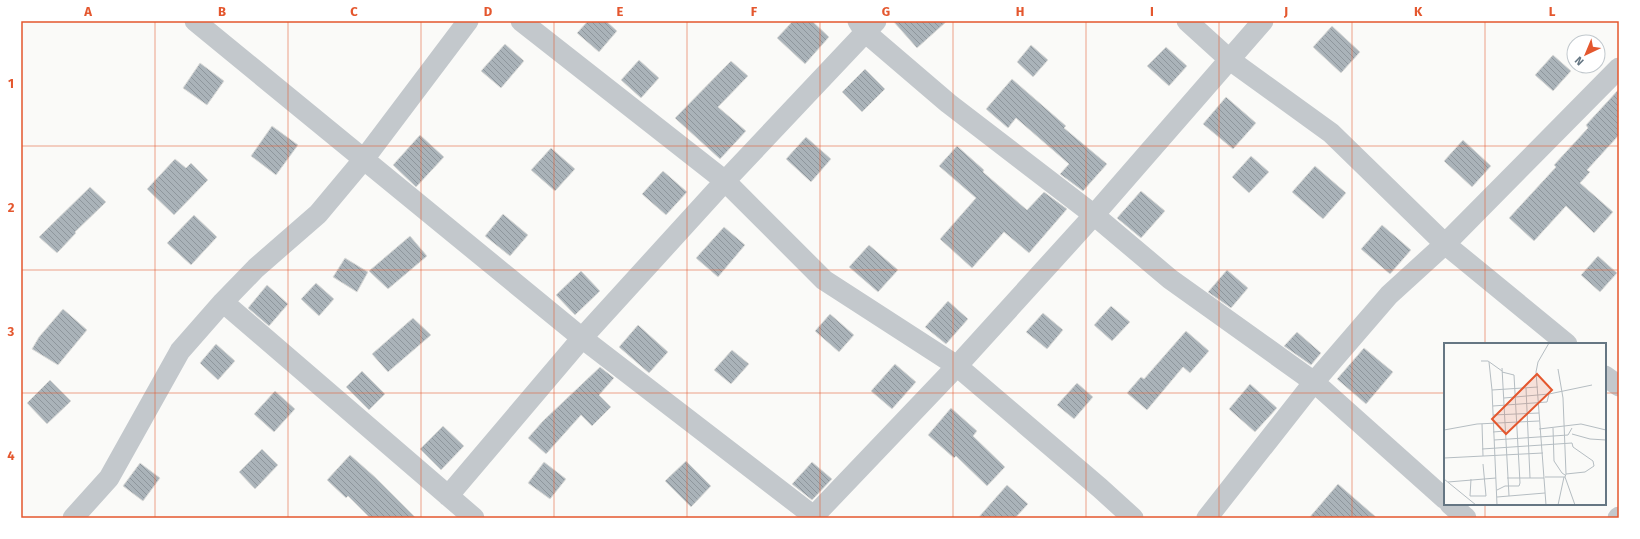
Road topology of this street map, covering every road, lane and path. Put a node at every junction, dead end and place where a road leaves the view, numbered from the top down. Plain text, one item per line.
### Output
1 (195, 21) edge
2 (468, 21) edge
3 (521, 21) edge
4 (1187, 21) edge
5 (1263, 21) edge
6 (866, 25) edge
7 (1230, 60) junction
8 (1618, 70) edge
9 (364, 158) junction
10 (725, 181) junction
11 (1094, 215) junction
12 (1445, 244) junction
13 (223, 302) junction
14 (582, 338) junction
15 (1566, 343) edge
16 (957, 366) junction
17 (1606, 377) edge
18 (1314, 382) junction
19 (1619, 386) edge
20 (448, 496) junction
21 (1444, 498) edge
22 (1451, 505) edge
23 (814, 517) edge
24 (73, 518) edge
25 (474, 518) edge
26 (1134, 518) edge
27 (1207, 518) edge
28 (1466, 518) edge

1 - 9 street
2 - 9 street
3 - 10 street
4 - 7 street
5 - 7 street
6 - 10 street
6 - 11 street
7 - 11 street
7 - 12 street
8 - 12 street
9 - 13 street
9 - 14 street
10 - 14 street
10 - 16 street
11 - 16 street
11 - 18 street
12 - 15 street
12 - 18 street
13 - 20 street
13 - 24 street
14 - 20 street
14 - 23 street
16 - 23 street
16 - 26 street
17 - 19 street
18 - 21 street
18 - 27 street
20 - 25 street
22 - 28 street

